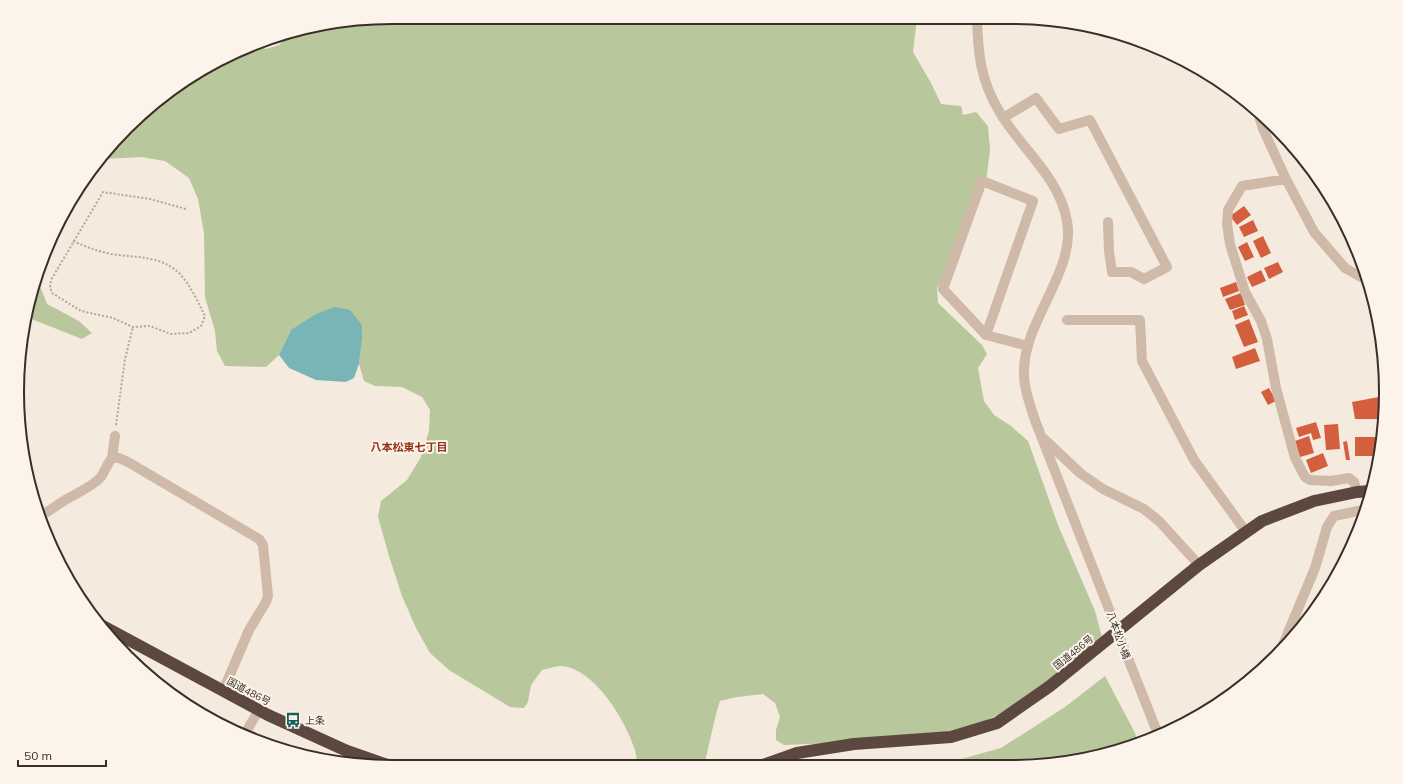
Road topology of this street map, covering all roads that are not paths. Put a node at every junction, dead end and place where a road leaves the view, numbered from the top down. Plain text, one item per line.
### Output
1 (978, 24) edge
2 (1003, 118) junction
3 (1261, 122) edge
4 (1286, 179) junction
5 (1108, 222) dead end
6 (1360, 277) edge
7 (1067, 320) dead end
8 (986, 335) junction
9 (1028, 346) junction
10 (115, 436) road end
11 (1042, 436) junction
12 (112, 458) junction
13 (1365, 491) edge
14 (1358, 492) junction
15 (1359, 511) edge
16 (45, 514) edge
17 (1246, 532) junction
18 (1199, 565) junction
19 (112, 631) edge
20 (1286, 637) edge
21 (223, 690) junction
22 (259, 710) junction
23 (247, 730) edge
24 (1156, 730) edge
25 (347, 751) junction
26 (352, 758) edge
27 (370, 759) edge
28 (777, 760) edge

1 - 2 street, 八本松小橋
2 - 5 street
2 - 9 street, 八本松小橋
3 - 4 street
4 - 6 street
4 - 14 street
7 - 17 street
8 - 8 street
8 - 9 street
9 - 11 street, 八本松小橋
10 - 12 street
11 - 18 street
11 - 24 street, 八本松小橋, bridge
12 - 16 street
12 - 21 street
13 - 14 highway, 国道486号
14 - 17 highway, 国道486号
15 - 20 street
17 - 18 highway, 国道486号
18 - 28 highway, 国道486号
19 - 21 highway, 国道486号
21 - 22 highway, 国道486号
22 - 23 street
22 - 25 highway, 国道486号
25 - 26 street
25 - 27 highway, 国道486号

